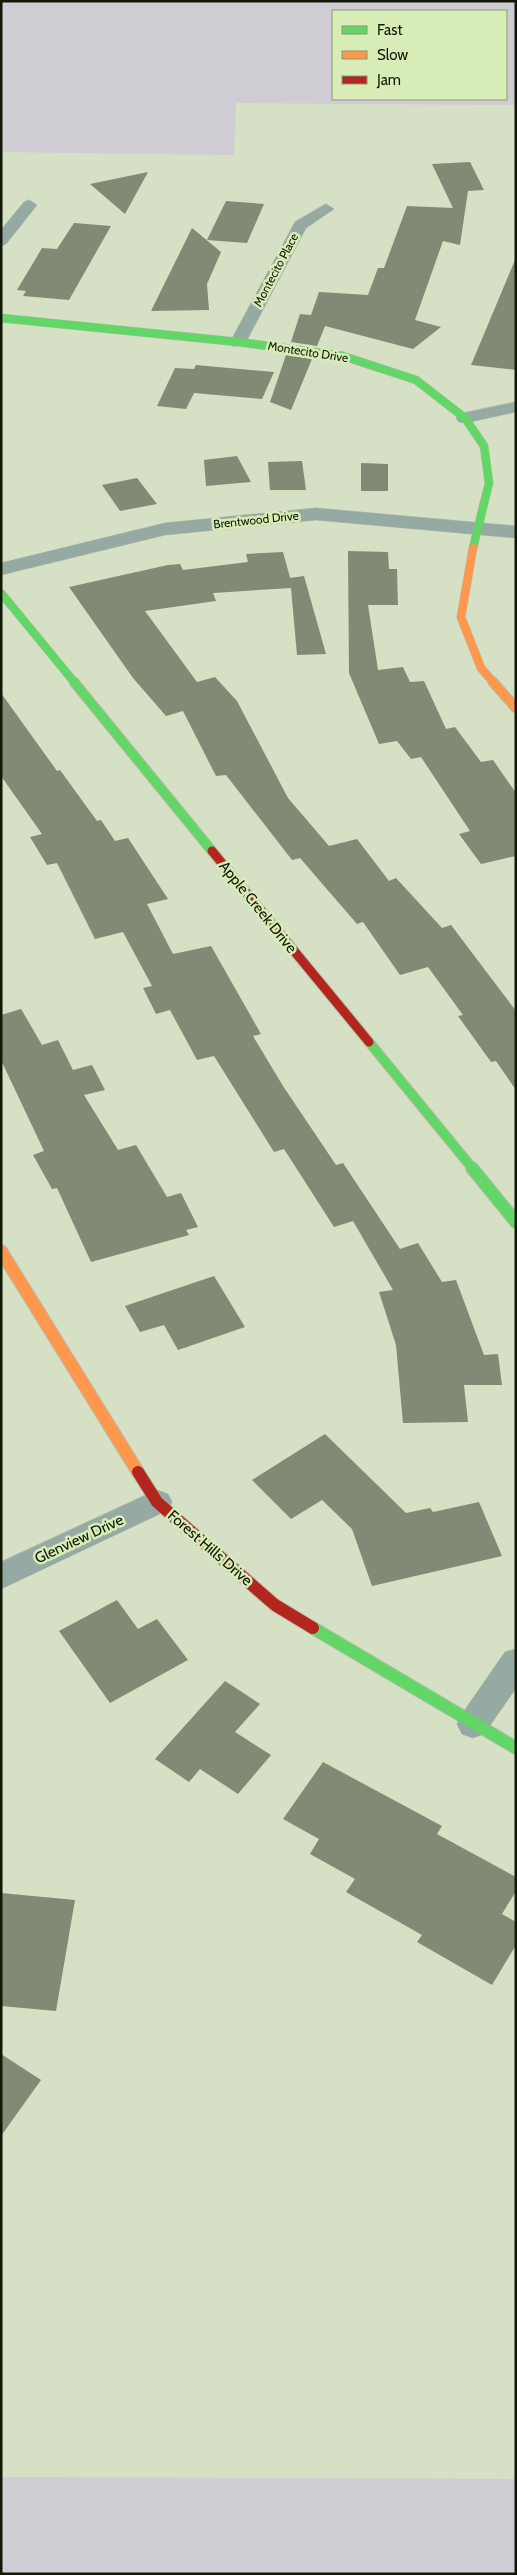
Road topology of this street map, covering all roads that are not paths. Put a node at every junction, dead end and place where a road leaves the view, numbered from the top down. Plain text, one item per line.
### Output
1 (29, 205) dead end
2 (326, 209) dead end
3 (1, 241) edge
4 (1, 318) edge
5 (238, 342) junction
6 (516, 407) edge
7 (465, 418) junction
8 (476, 528) junction
9 (516, 532) edge
10 (1, 569) edge
11 (1, 593) edge
12 (516, 708) edge
13 (516, 1222) edge
14 (1, 1251) edge
15 (157, 1502) junction
16 (1, 1576) edge
17 (516, 1662) edge
18 (473, 1724) junction
19 (516, 1748) edge

1 - 3 street
2 - 5 street, Montecito Place
4 - 5 street, Montecito Drive
5 - 7 street, Montecito Drive
6 - 7 street
7 - 8 street, Montecito Drive
8 - 9 street, Brentwood Drive
8 - 10 street, Brentwood Drive
8 - 12 street, Montecito Drive
11 - 13 street, Apple Creek Drive
14 - 15 street, Forest Hills Drive
15 - 16 street, Glenview Drive
15 - 18 street, Forest Hills Drive
17 - 18 street
18 - 19 street, Forest Hills Drive

